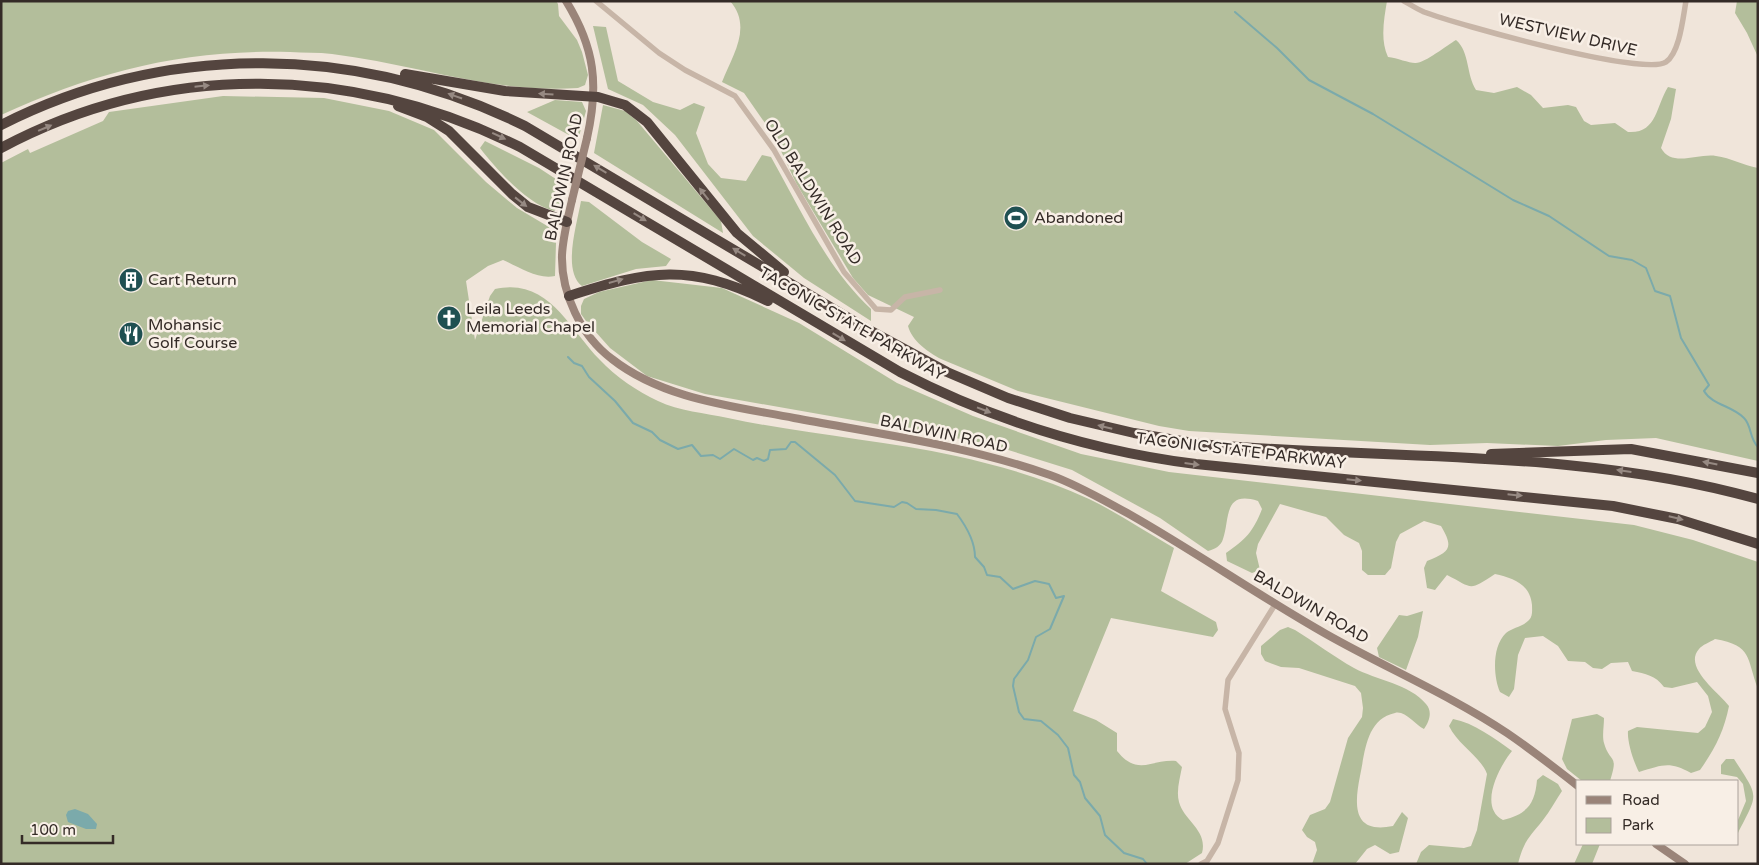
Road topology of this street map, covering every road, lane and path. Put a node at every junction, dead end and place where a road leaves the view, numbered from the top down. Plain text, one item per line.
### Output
1 (566, 1) edge
2 (596, 1) edge
3 (1404, 1) edge
4 (1686, 1) edge
5 (312, 64) junction
6 (353, 90) junction
7 (594, 96) junction
8 (1, 125) edge
9 (1, 148) edge
10 (567, 222) junction
11 (940, 290) dead end
12 (569, 296) junction
13 (831, 307) junction
14 (824, 327) junction
15 (1420, 457) junction
16 (1758, 473) edge
17 (1758, 499) edge
18 (1758, 544) edge
19 (1276, 603) junction
20 (1576, 785) edge
21 (1657, 845) edge
22 (1680, 862) edge
23 (1201, 864) edge

1 - 7 street, BALDWIN ROAD
2 - 11 street, OLD BALDWIN ROAD
3 - 4 street, WESTVIEW DRIVE
7 -> 5 highway
5 - 8 highway, TACONIC STATE PARKWAY
13 -> 5 highway, TACONIC STATE PARKWAY
9 -> 6 highway, TACONIC STATE PARKWAY
6 -> 10 highway
6 -> 14 highway, TACONIC STATE PARKWAY
7 - 10 street, BALDWIN ROAD, bridge
13 -> 7 highway
10 - 12 street, BALDWIN ROAD
12 -> 14 highway
12 - 19 street, BALDWIN ROAD
15 -> 13 highway, TACONIC STATE PARKWAY
14 -> 18 highway, TACONIC STATE PARKWAY
16 -> 15 highway
17 -> 15 highway, TACONIC STATE PARKWAY
19 - 20 street, BALDWIN ROAD
19 - 23 street
21 - 22 street

